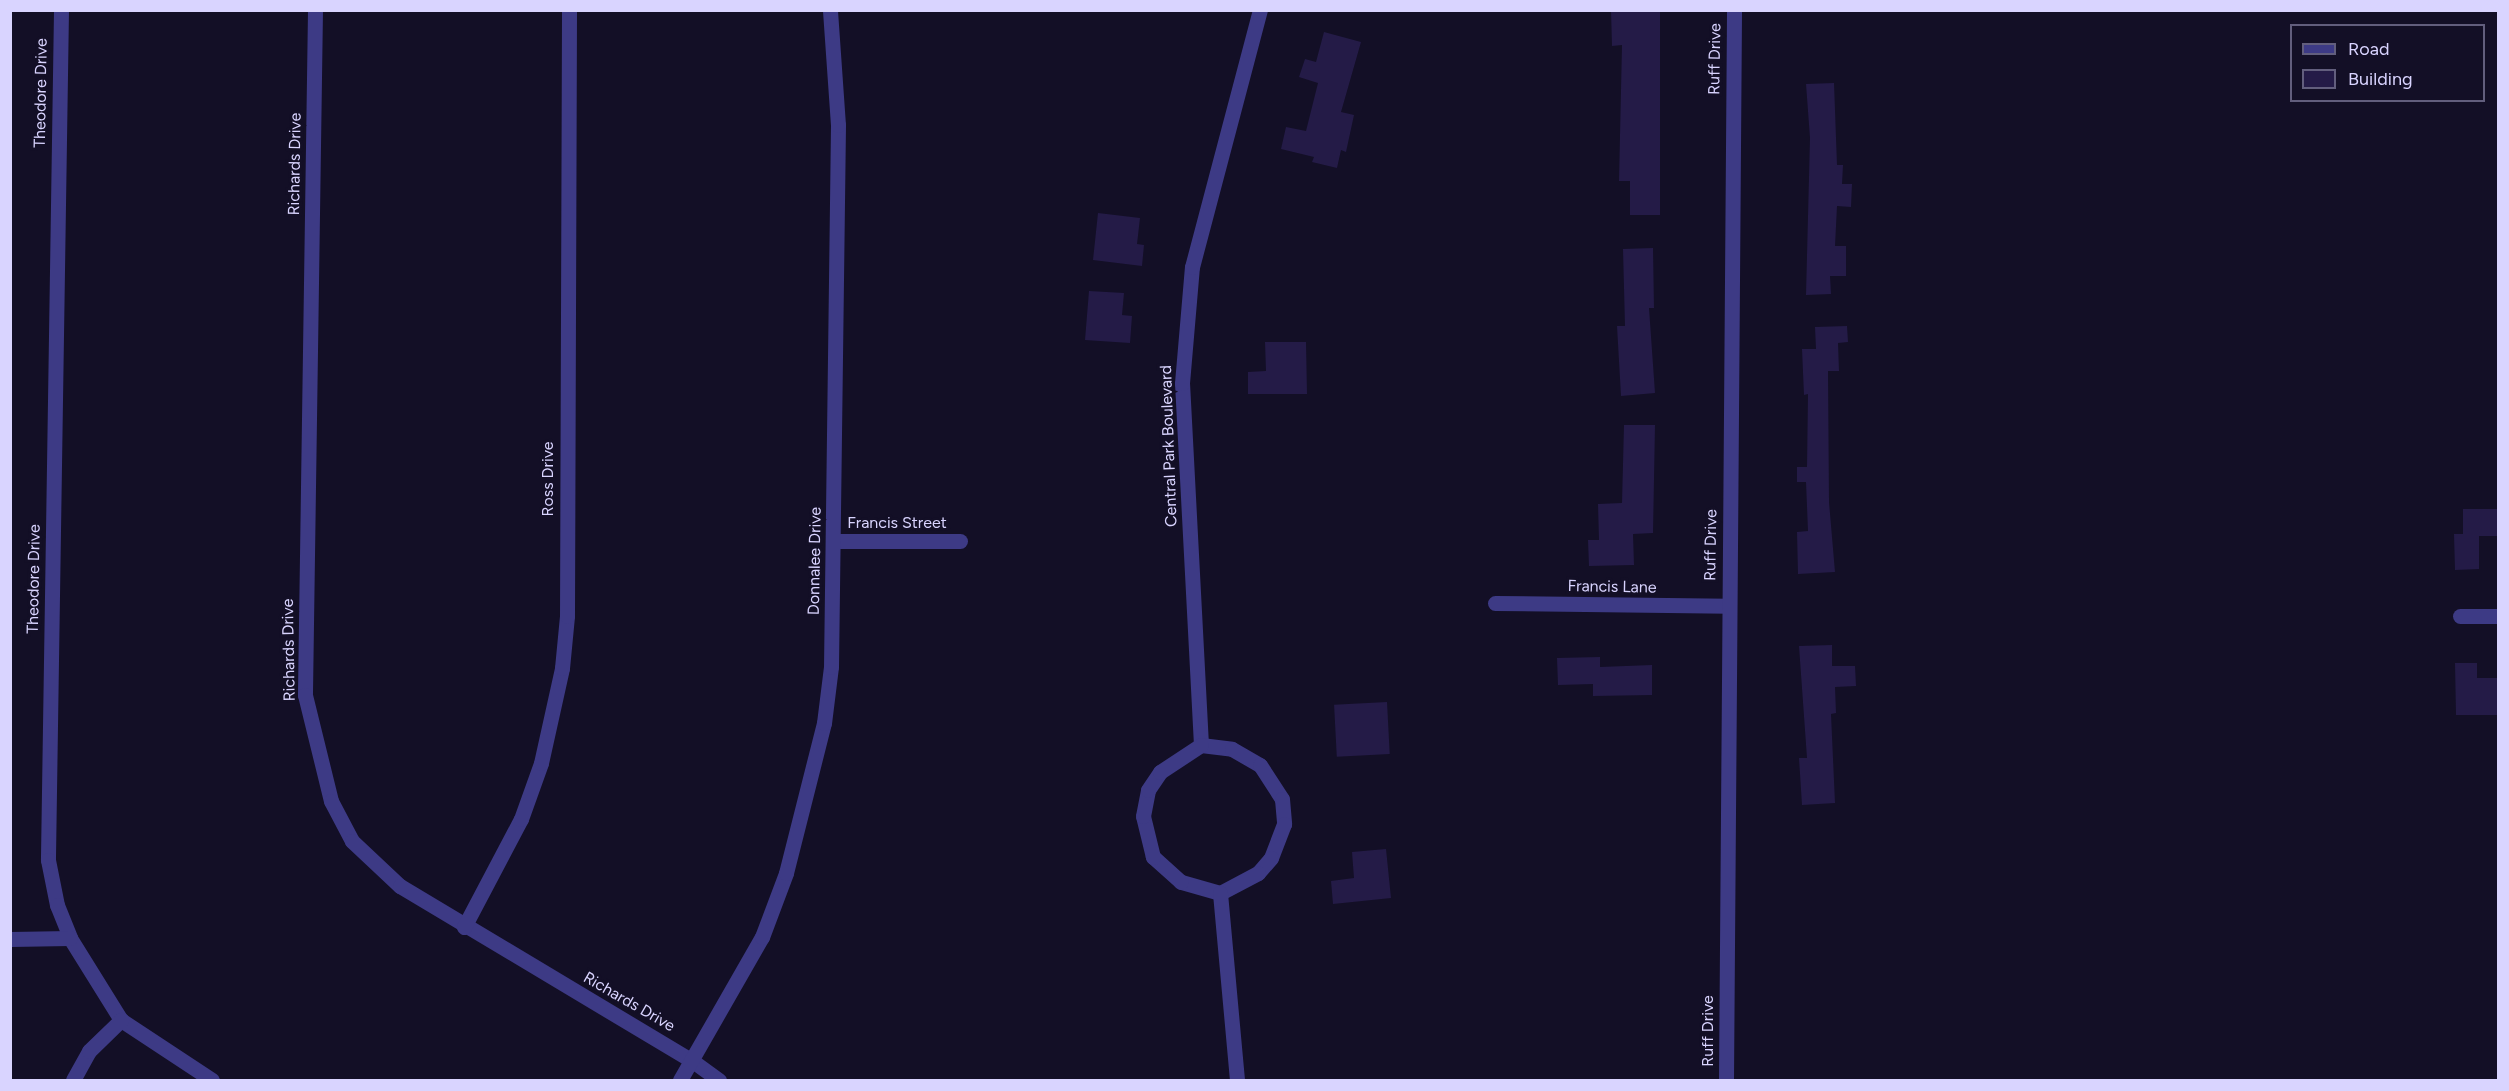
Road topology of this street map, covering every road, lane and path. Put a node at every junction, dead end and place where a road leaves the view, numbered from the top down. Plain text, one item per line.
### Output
1 (61, 10) edge
2 (315, 10) edge
3 (569, 10) edge
4 (830, 10) edge
5 (1260, 10) edge
6 (1734, 10) edge
7 (834, 541) junction
8 (960, 541) dead end
9 (1495, 603) dead end
10 (1728, 606) junction
11 (2460, 616) dead end
12 (2499, 616) edge
13 (1201, 745) junction
14 (1220, 893) junction
15 (464, 927) junction
16 (70, 938) junction
17 (10, 939) edge
18 (121, 1020) junction
19 (694, 1062) junction
20 (73, 1080) edge
21 (212, 1080) edge
22 (680, 1080) edge
23 (719, 1080) edge
24 (1237, 1080) edge
25 (1726, 1080) edge

1 - 16 street, Theodore Drive
2 - 15 street, Richards Drive
3 - 15 street, Ross Drive
4 - 7 street, Donnalee Drive
5 - 13 street, Central Park Boulevard
6 - 10 street, Ruff Drive
7 - 8 street, Francis Street
7 - 19 street, Donnalee Drive
9 - 10 street, Francis Lane
10 - 25 street, Ruff Drive
11 - 12 street
13 - 14 street
13 - 14 street
14 - 24 street
15 - 19 street, Richards Drive
16 - 17 street
16 - 18 street, Theodore Drive
18 - 20 street
18 - 21 street, Theodore Drive
19 - 22 street, Donnalee Drive
19 - 23 street, Richards Drive

